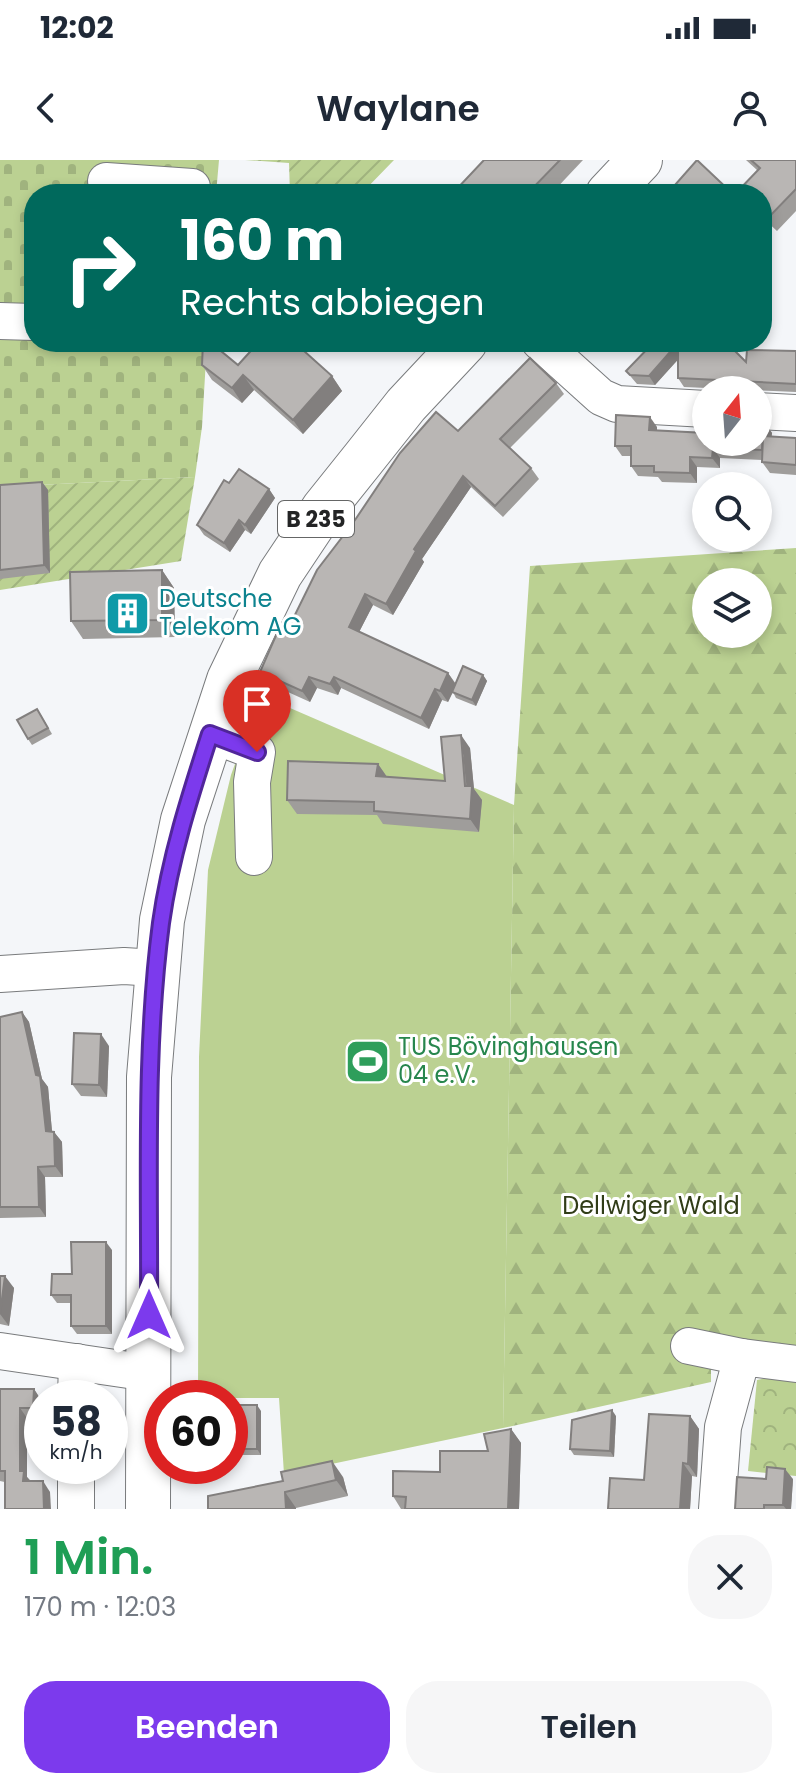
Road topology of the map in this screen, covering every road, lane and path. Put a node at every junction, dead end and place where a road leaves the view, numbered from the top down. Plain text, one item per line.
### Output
1 (640, 160) edge
2 (107, 178) edge
3 (164, 184) edge
4 (617, 184) edge
5 (0, 321) edge
6 (24, 322) edge
7 (456, 352) edge
8 (551, 352) edge
9 (692, 408) edge
10 (772, 412) edge
11 (796, 413) edge
12 (210, 734) junction
13 (254, 857) dead end
14 (156, 968) junction
15 (0, 974) edge
16 (689, 1346) dead end
17 (0, 1351) edge
18 (742, 1357) junction
19 (77, 1362) junction
20 (796, 1364) edge
21 (149, 1373) junction
22 (76, 1380) edge
23 (76, 1484) edge
24 (76, 1509) edge
25 (148, 1509) edge
26 (717, 1509) edge

1 - 4 main road
2 - 3 street
5 - 6 street
7 - 12 main road, B 235
8 - 9 street
10 - 11 street
12 - 13 street
12 - 14 main road, B 235
14 - 15 street
14 - 21 main road, B 235
16 - 18 street
17 - 19 street
18 - 20 street
18 - 26 street
19 - 21 street
19 - 22 street
21 - 25 main road, B 235
23 - 24 street

